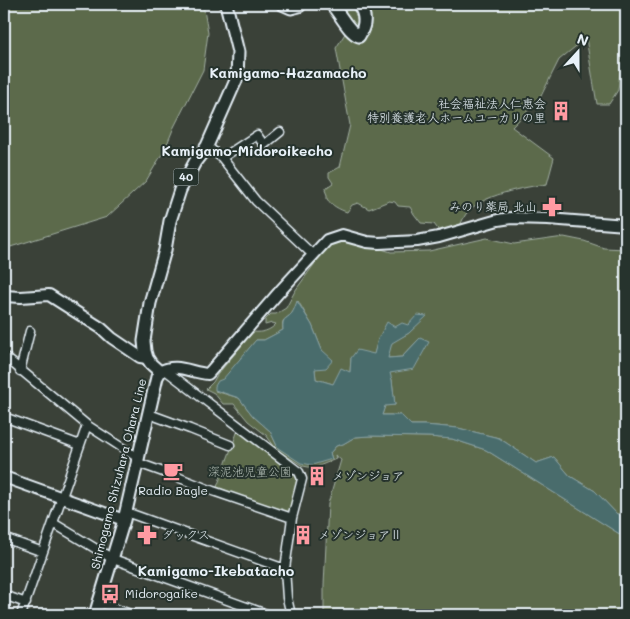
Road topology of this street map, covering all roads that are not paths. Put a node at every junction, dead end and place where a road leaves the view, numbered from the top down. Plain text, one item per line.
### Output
1 (226, 4) edge
2 (282, 4) edge
3 (299, 4) edge
4 (331, 4) edge
5 (358, 4) edge
6 (280, 132) dead end
7 (206, 146) junction
8 (222, 158) junction
9 (626, 225) edge
10 (313, 255) junction
11 (4, 296) edge
12 (30, 331) dead end
13 (4, 356) edge
14 (147, 358) junction
15 (20, 370) junction
16 (162, 370) junction
17 (149, 414) junction
18 (4, 417) edge
19 (87, 425) junction
20 (80, 445) junction
21 (230, 445) dead end
22 (138, 461) junction
23 (4, 477) edge
24 (62, 497) junction
25 (125, 516) junction
26 (292, 518) junction
27 (53, 523) junction
28 (4, 538) edge
29 (43, 552) junction
30 (113, 559) junction
31 (285, 568) junction
32 (4, 595) edge
33 (26, 603) junction
34 (99, 603) junction
35 (21, 615) edge
36 (95, 615) edge
37 (133, 615) edge
38 (269, 615) edge
39 (291, 615) edge

1 - 7 main road, 40
2 - 3 main road
4 - 5 main road
6 - 8 street
7 - 8 street
7 - 14 main road, 40
8 - 10 street
9 - 10 street
10 - 16 street
11 - 14 street
12 - 15 street
13 - 15 street
14 - 16 main road, Shimogamo Shizuhara Ohara Line
15 - 19 street
16 - 17 main road, Shimogamo Shizuhara Ohara Line
16 - 26 street
17 - 21 street
17 - 22 main road, Shimogamo Shizuhara Ohara Line
18 - 20 street
19 - 20 street
19 - 22 street
20 - 24 street
22 - 25 main road, Shimogamo Shizuhara Ohara Line
22 - 26 street
23 - 24 street
24 - 25 street
24 - 27 street
25 - 30 main road, Shimogamo Shizuhara Ohara Line
25 - 31 street
26 - 31 street
27 - 29 street
27 - 30 street
28 - 29 street
29 - 33 street
30 - 34 main road, Shimogamo Shizuhara Ohara Line
30 - 38 street
31 - 39 street
32 - 33 street
33 - 35 street
34 - 36 main road, Shimogamo Shizuhara Ohara Line
34 - 37 street

